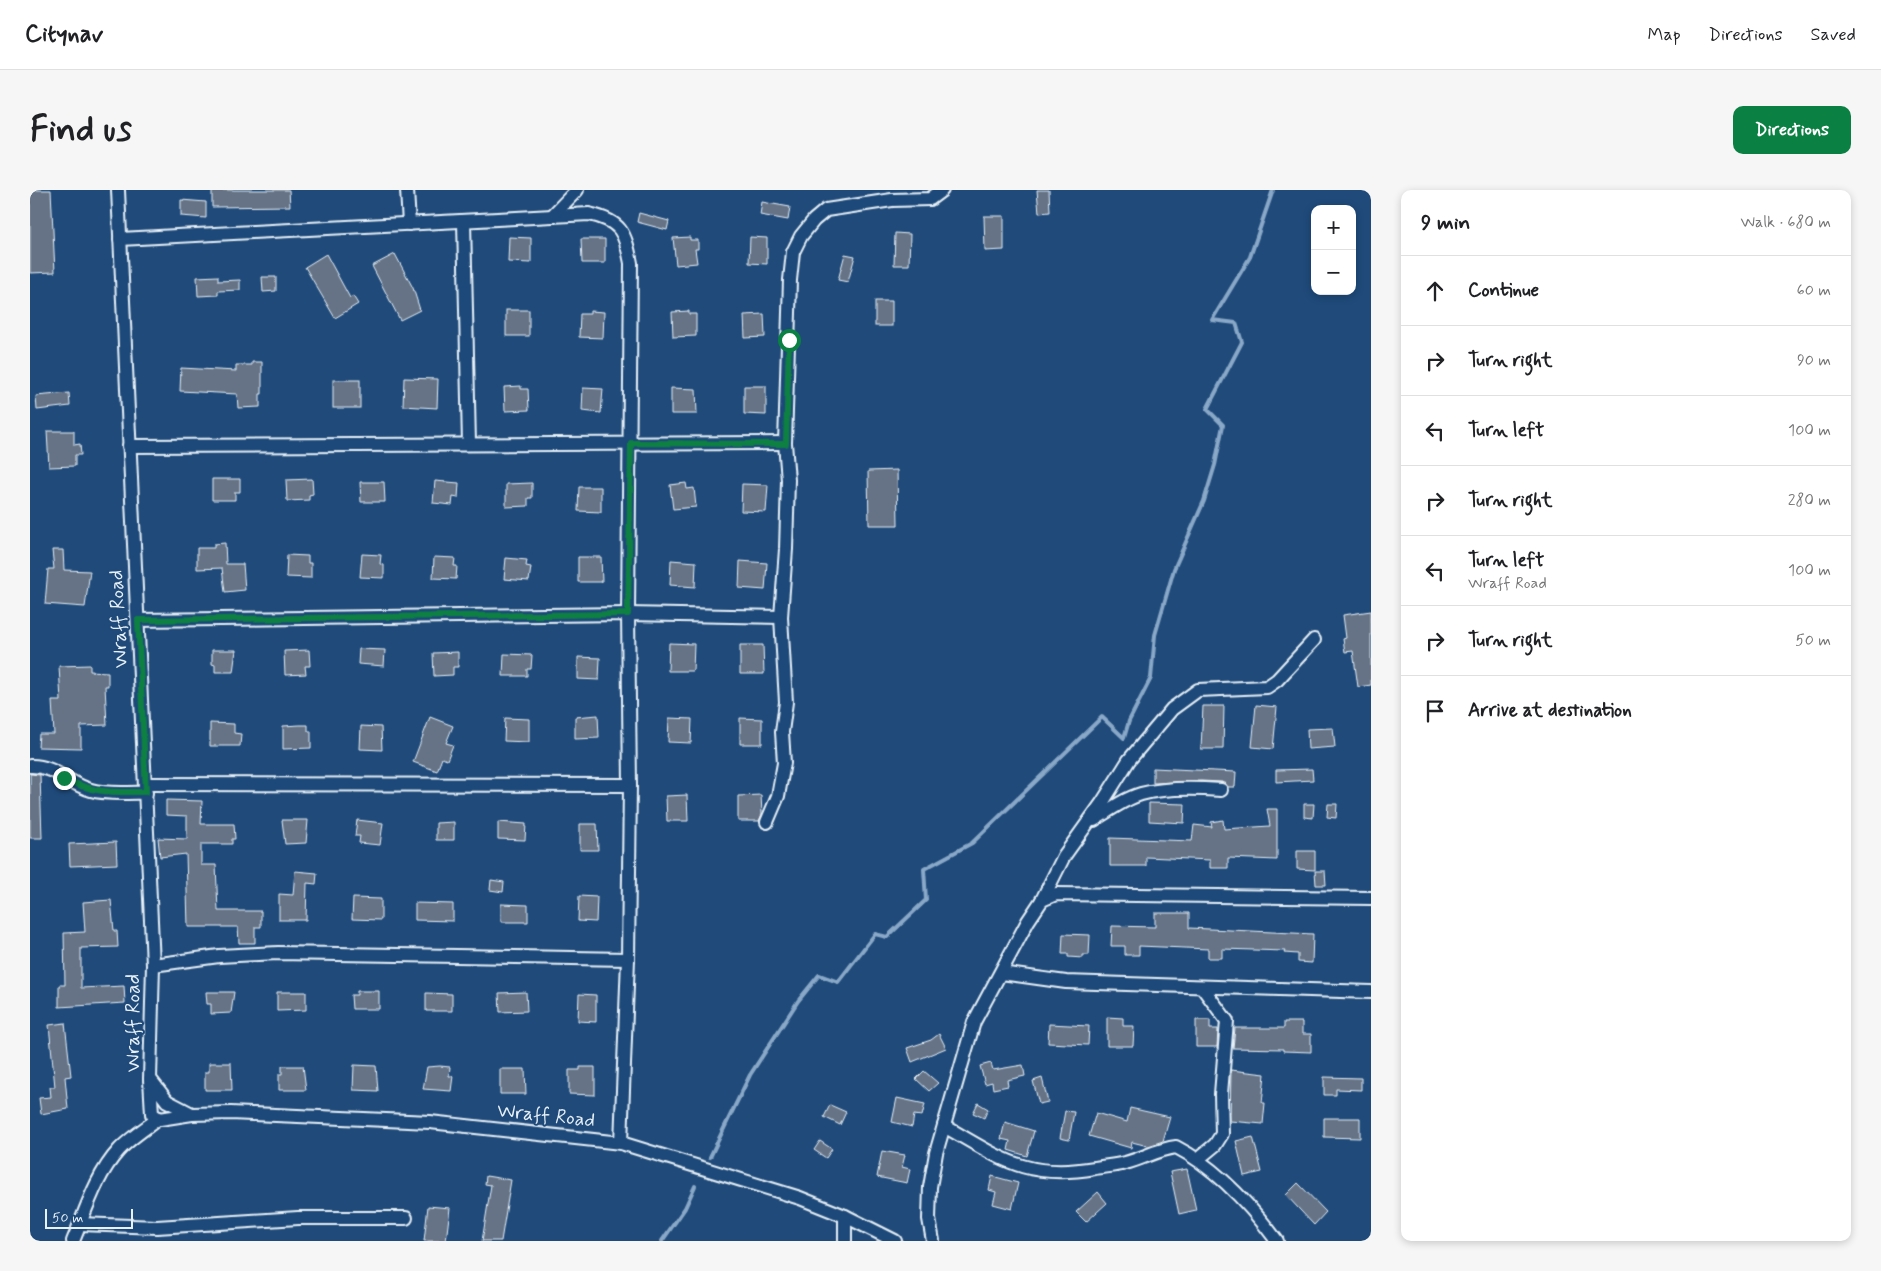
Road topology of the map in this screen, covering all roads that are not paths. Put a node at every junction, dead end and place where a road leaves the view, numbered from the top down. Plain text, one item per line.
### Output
1 (118, 190) edge
2 (407, 190) edge
3 (577, 190) edge
4 (942, 190) edge
5 (552, 216) junction
6 (464, 221) junction
7 (409, 224) junction
8 (120, 239) junction
9 (631, 443) junction
10 (469, 444) junction
11 (786, 444) junction
12 (129, 446) junction
13 (628, 614) junction
14 (781, 617) junction
15 (138, 620) junction
16 (1314, 640) dead end
17 (30, 766) edge
18 (630, 786) junction
19 (146, 788) junction
20 (1221, 790) dead end
21 (766, 822) dead end
22 (1087, 825) junction
23 (1371, 898) edge
24 (1042, 900) junction
25 (628, 959) junction
26 (153, 965) junction
27 (1000, 973) junction
28 (1202, 987) junction
29 (1371, 992) edge
30 (150, 1079) junction
31 (192, 1114) junction
32 (159, 1118) junction
33 (944, 1126) junction
34 (621, 1143) junction
35 (1198, 1159) junction
36 (844, 1216) junction
37 (406, 1218) dead end
38 (80, 1224) junction
39 (73, 1241) edge
40 (845, 1241) edge
41 (895, 1241) edge
42 (933, 1241) edge
43 (1278, 1241) edge

1 - 8 street, Wraff Road
2 - 7 street
3 - 5 street
4 - 11 street
5 - 6 street
5 - 9 street
6 - 7 street
6 - 10 street
7 - 8 street
8 - 12 street, Wraff Road
9 - 10 street
9 - 11 street
9 - 13 street
10 - 12 street
11 - 14 street
12 - 15 street, Wraff Road
13 - 14 street
13 - 15 street
13 - 18 street
14 - 21 street
15 - 19 street, Wraff Road
16 - 22 street
17 - 19 street
18 - 19 street
18 - 25 street
19 - 26 street, Wraff Road
20 - 22 street
22 - 24 street
23 - 24 street
24 - 27 street
25 - 26 street
25 - 34 street
26 - 30 street, Wraff Road
27 - 28 street
27 - 33 street
28 - 29 street
28 - 35 street
30 - 31 street, Wraff Road
30 - 32 street
31 - 32 street
31 - 34 street, Wraff Road
32 - 38 street
33 - 35 street
33 - 42 street
34 - 36 street, Wraff Road
35 - 43 street
36 - 40 street
36 - 41 street, Wraff Road
37 - 38 street
38 - 39 street

